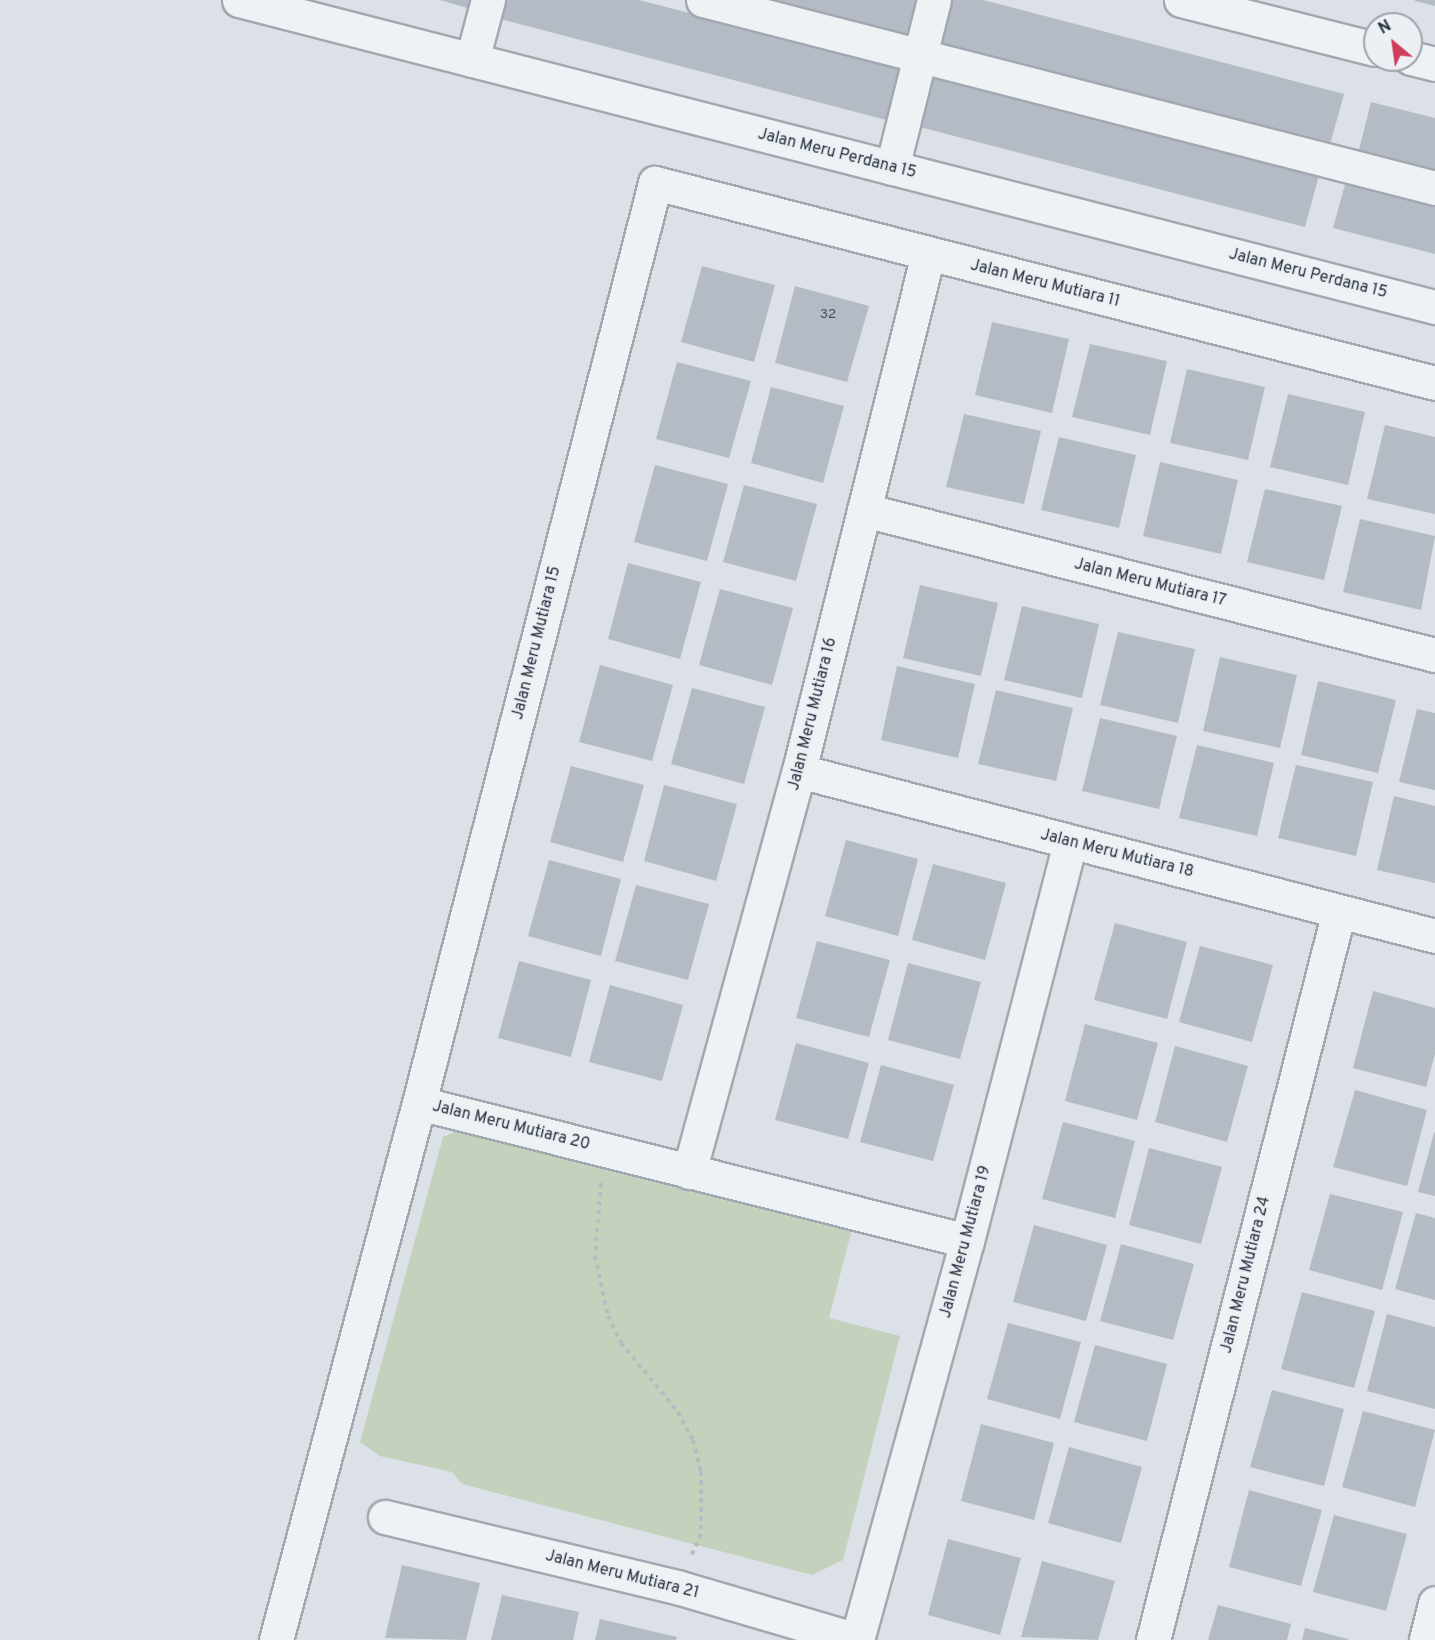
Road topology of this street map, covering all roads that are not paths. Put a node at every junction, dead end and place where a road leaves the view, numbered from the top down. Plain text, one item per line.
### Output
1 (239, 0) edge
2 (488, 0) edge
3 (703, 0) edge
4 (934, 0) edge
5 (1181, 0) edge
6 (1363, 46) edge
7 (920, 56) junction
8 (472, 60) junction
9 (891, 168) junction
10 (655, 183) joint
11 (1435, 188) edge
12 (928, 254) junction
13 (1435, 307) edge
14 (1435, 383) edge
15 (864, 510) junction
16 (1435, 655) edge
17 (799, 771) junction
18 (1070, 843) junction
19 (1339, 911) junction
20 (1435, 936) edge
21 (419, 1103) junction
22 (688, 1172) junction
23 (967, 1241) junction
24 (385, 1517) dead end
25 (1435, 1603) edge
26 (276, 1640) edge
27 (857, 1640) edge
28 (1153, 1640) edge
29 (1426, 1640) edge

1 - 8 street, Jalan Meru Perdana 15
2 - 8 street
3 - 7 street
4 - 7 street
5 - 6 street
7 - 9 street
7 - 11 street
8 - 9 street, Jalan Meru Perdana 15
9 - 13 street, Jalan Meru Perdana 15
10 - 12 street, Jalan Meru Mutiara 11
10 - 21 street, Jalan Meru Mutiara 15
12 - 14 street, Jalan Meru Mutiara 11
12 - 15 street, Jalan Meru Mutiara 16
15 - 16 street, Jalan Meru Mutiara 17
15 - 17 street, Jalan Meru Mutiara 16
17 - 18 street, Jalan Meru Mutiara 18
17 - 22 street, Jalan Meru Mutiara 16
18 - 19 street, Jalan Meru Mutiara 18
18 - 23 street, Jalan Meru Mutiara 19
19 - 20 street, Jalan Meru Mutiara 18
19 - 28 street, Jalan Meru Mutiara 24
21 - 22 street, Jalan Meru Mutiara 20
21 - 26 street, Jalan Meru Mutiara 20
22 - 23 street, Jalan Meru Mutiara 20
23 - 27 street, Jalan Meru Mutiara 19
24 - 27 street, Jalan Meru Mutiara 21
25 - 29 street

